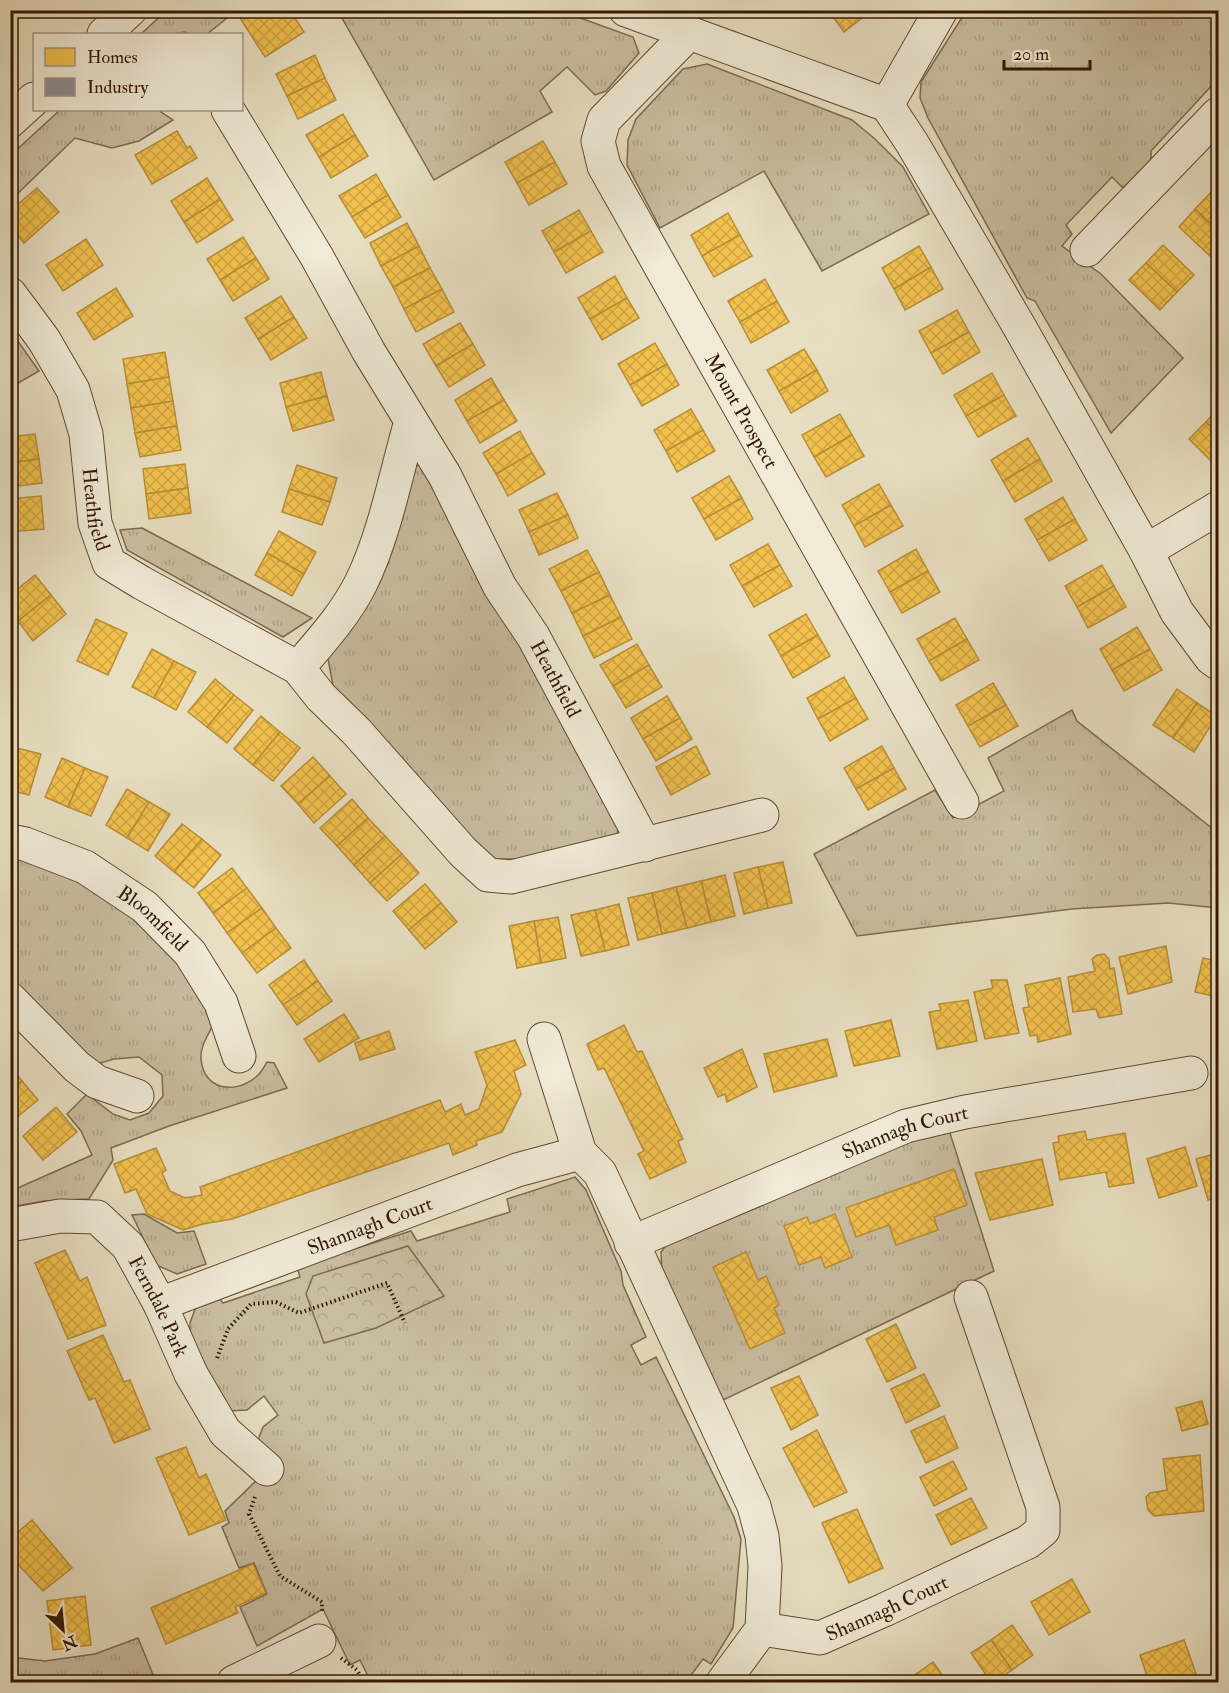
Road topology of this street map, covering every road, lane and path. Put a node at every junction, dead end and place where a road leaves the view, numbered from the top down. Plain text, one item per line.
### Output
1 (130, 10) edge
2 (626, 10) edge
3 (941, 10) edge
4 (105, 33) edge
5 (689, 33) junction
6 (33, 100) edge
7 (886, 105) junction
8 (229, 111) edge
9 (1218, 114) edge
10 (10, 121) edge
11 (1087, 250) dead end
12 (10, 294) edge
13 (411, 421) junction
14 (1218, 508) edge
15 (1146, 551) junction
16 (1218, 663) edge
17 (298, 668) junction
18 (962, 802) dead end
19 (762, 815) dead end
20 (10, 841) edge
21 (645, 845) junction
22 (10, 999) edge
23 (544, 1039) dead end
24 (239, 1056) dead end
25 (1191, 1073) dead end
26 (136, 1096) dead end
27 (580, 1153) junction
28 (10, 1225) edge
29 (631, 1243) junction
30 (971, 1297) dead end
31 (160, 1304) junction
32 (405, 1323) dead end
33 (191, 1374) junction
34 (267, 1469) joint
35 (762, 1629) junction
36 (319, 1641) joint
37 (234, 1683) edge
38 (723, 1683) edge

1 - 4 street
2 - 5 street
3 - 7 street
5 - 7 street
5 - 18 street, Mount Prospect
6 - 10 street
7 - 15 street
8 - 13 street, Heathfield
9 - 11 street
12 - 17 street, Heathfield
13 - 17 street
13 - 21 street, Heathfield
14 - 15 street
15 - 16 street
17 - 21 street, Heathfield
19 - 21 street, Heathfield
20 - 24 street, Bloomfield
22 - 26 street
23 - 27 street
25 - 29 street, Shannagh Court
27 - 29 street
27 - 31 street, Shannagh Court
28 - 31 street, Ferndale Park
29 - 35 street
30 - 35 street, Shannagh Court
31 - 33 street, Ferndale Park
32 - 33 path
33 - 34 street, Ferndale Park
34 - 36 path
35 - 38 street
36 - 37 street

